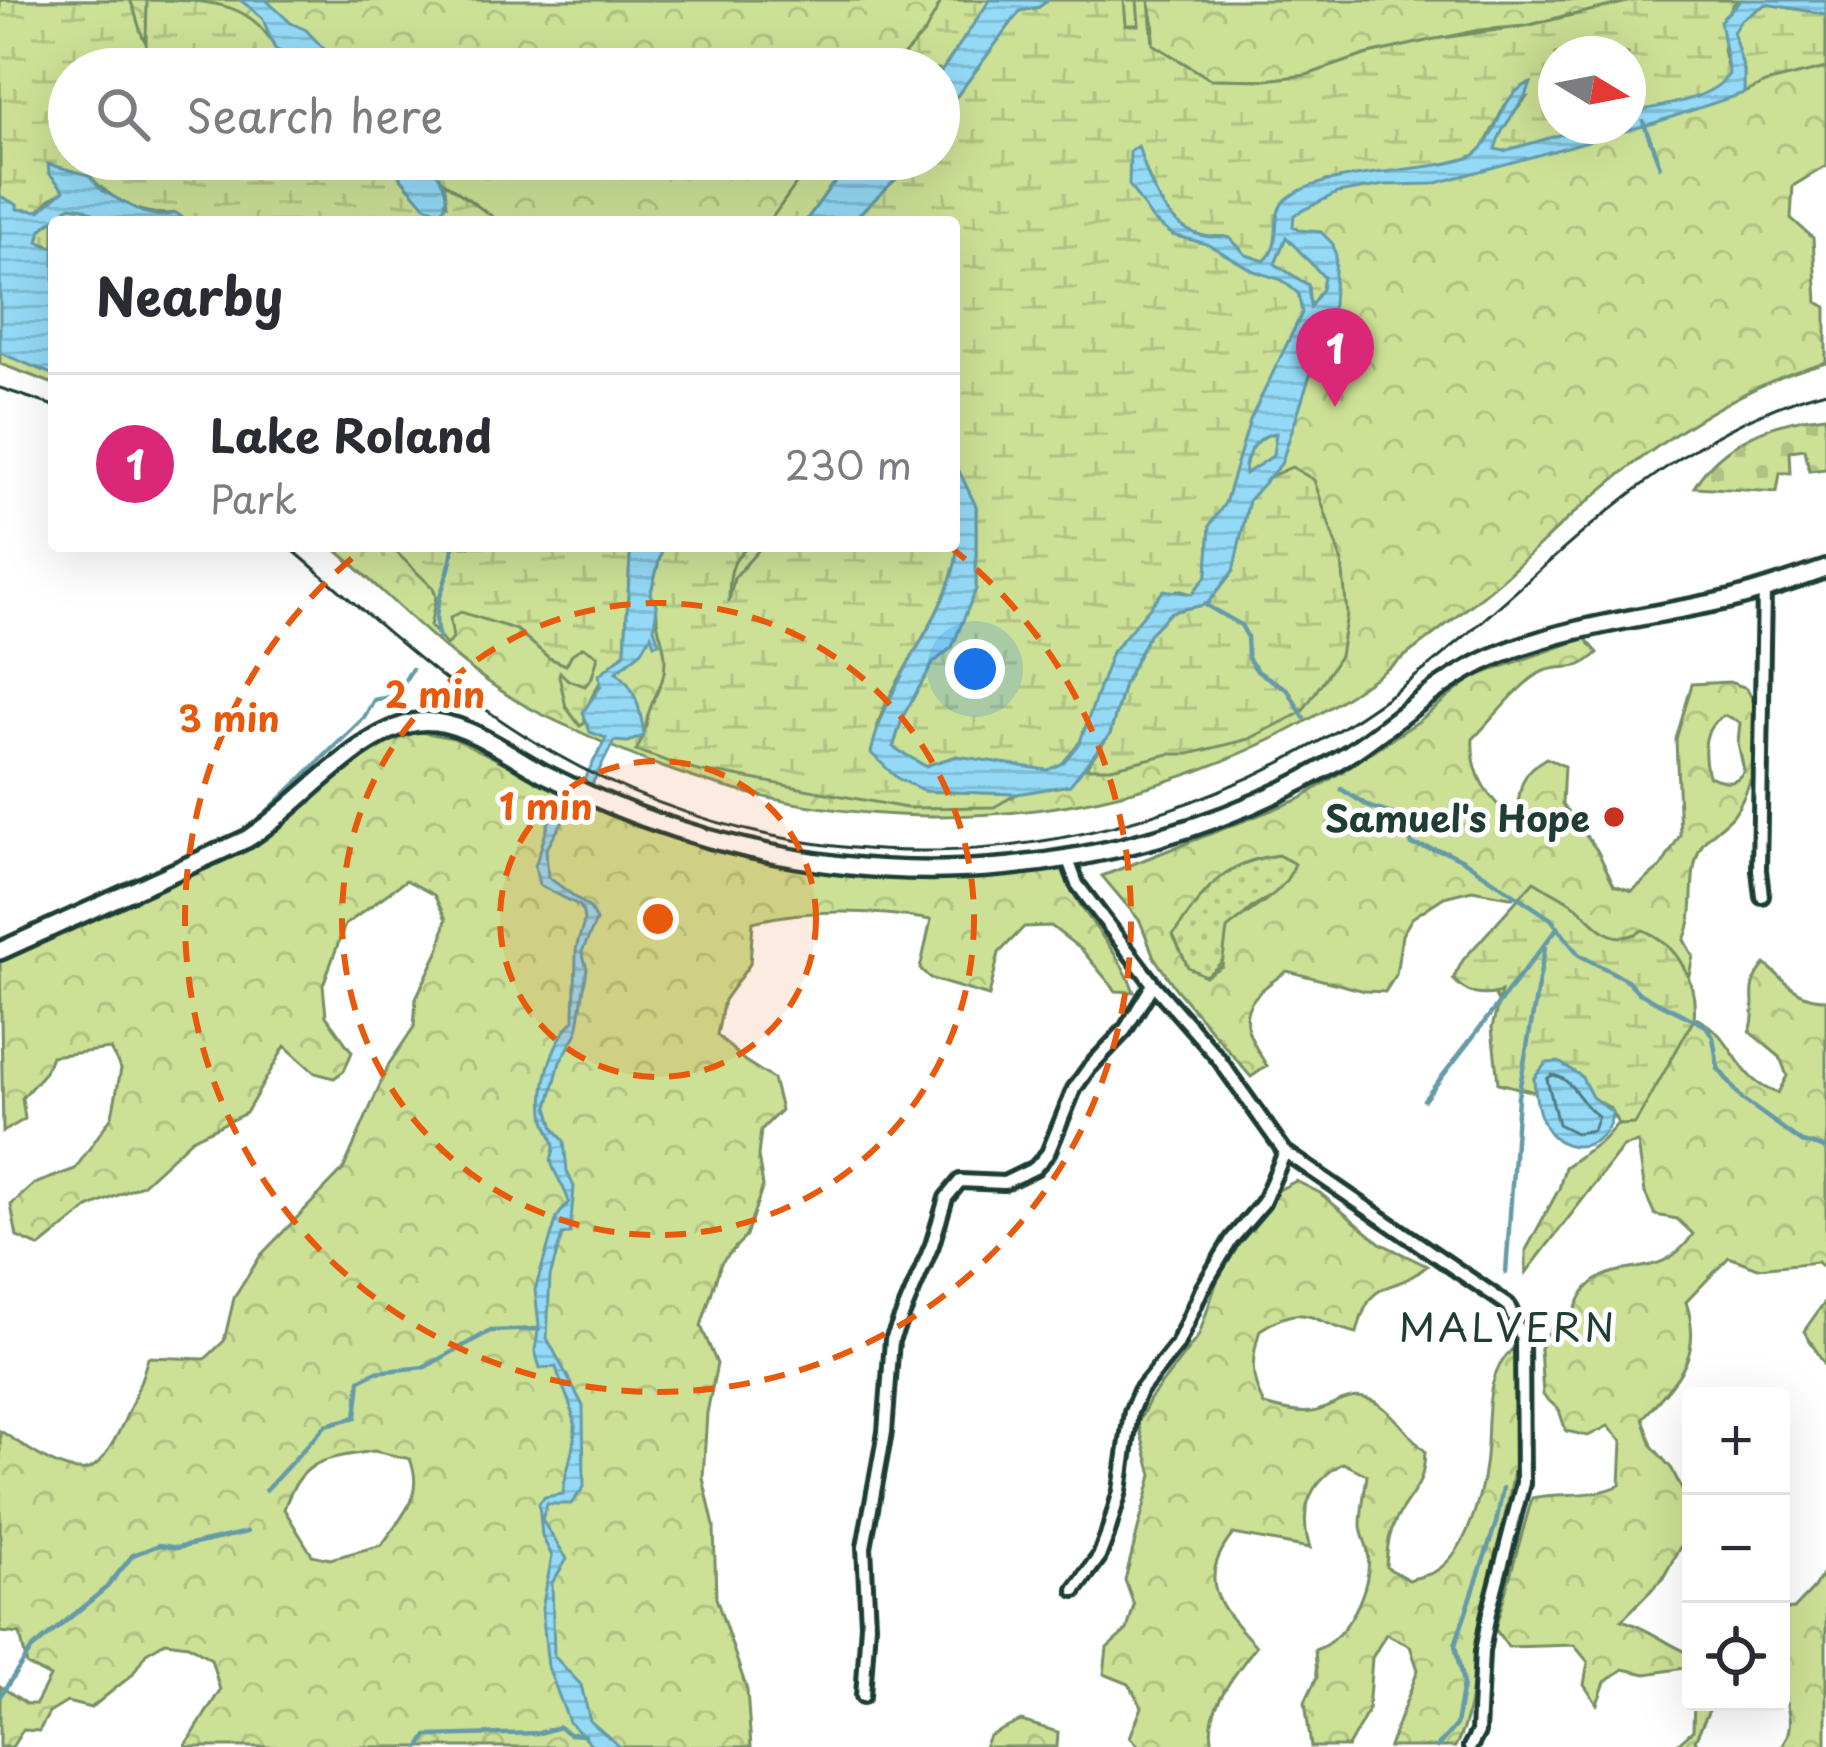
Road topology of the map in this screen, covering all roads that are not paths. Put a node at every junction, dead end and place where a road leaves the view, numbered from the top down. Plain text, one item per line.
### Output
1 (1826, 569) edge
2 (1764, 590) junction
3 (1067, 857) junction
4 (1762, 896) dead end
5 (0, 951) edge
6 (1153, 984) junction
7 (1285, 1152) junction
8 (1076, 1590) dead end
9 (863, 1696) dead end
10 (1470, 1747) edge

1 - 2 main road
2 - 3 main road
2 - 4 street
3 - 5 main road
3 - 6 street
6 - 7 street
6 - 9 street
7 - 8 street
7 - 10 street

